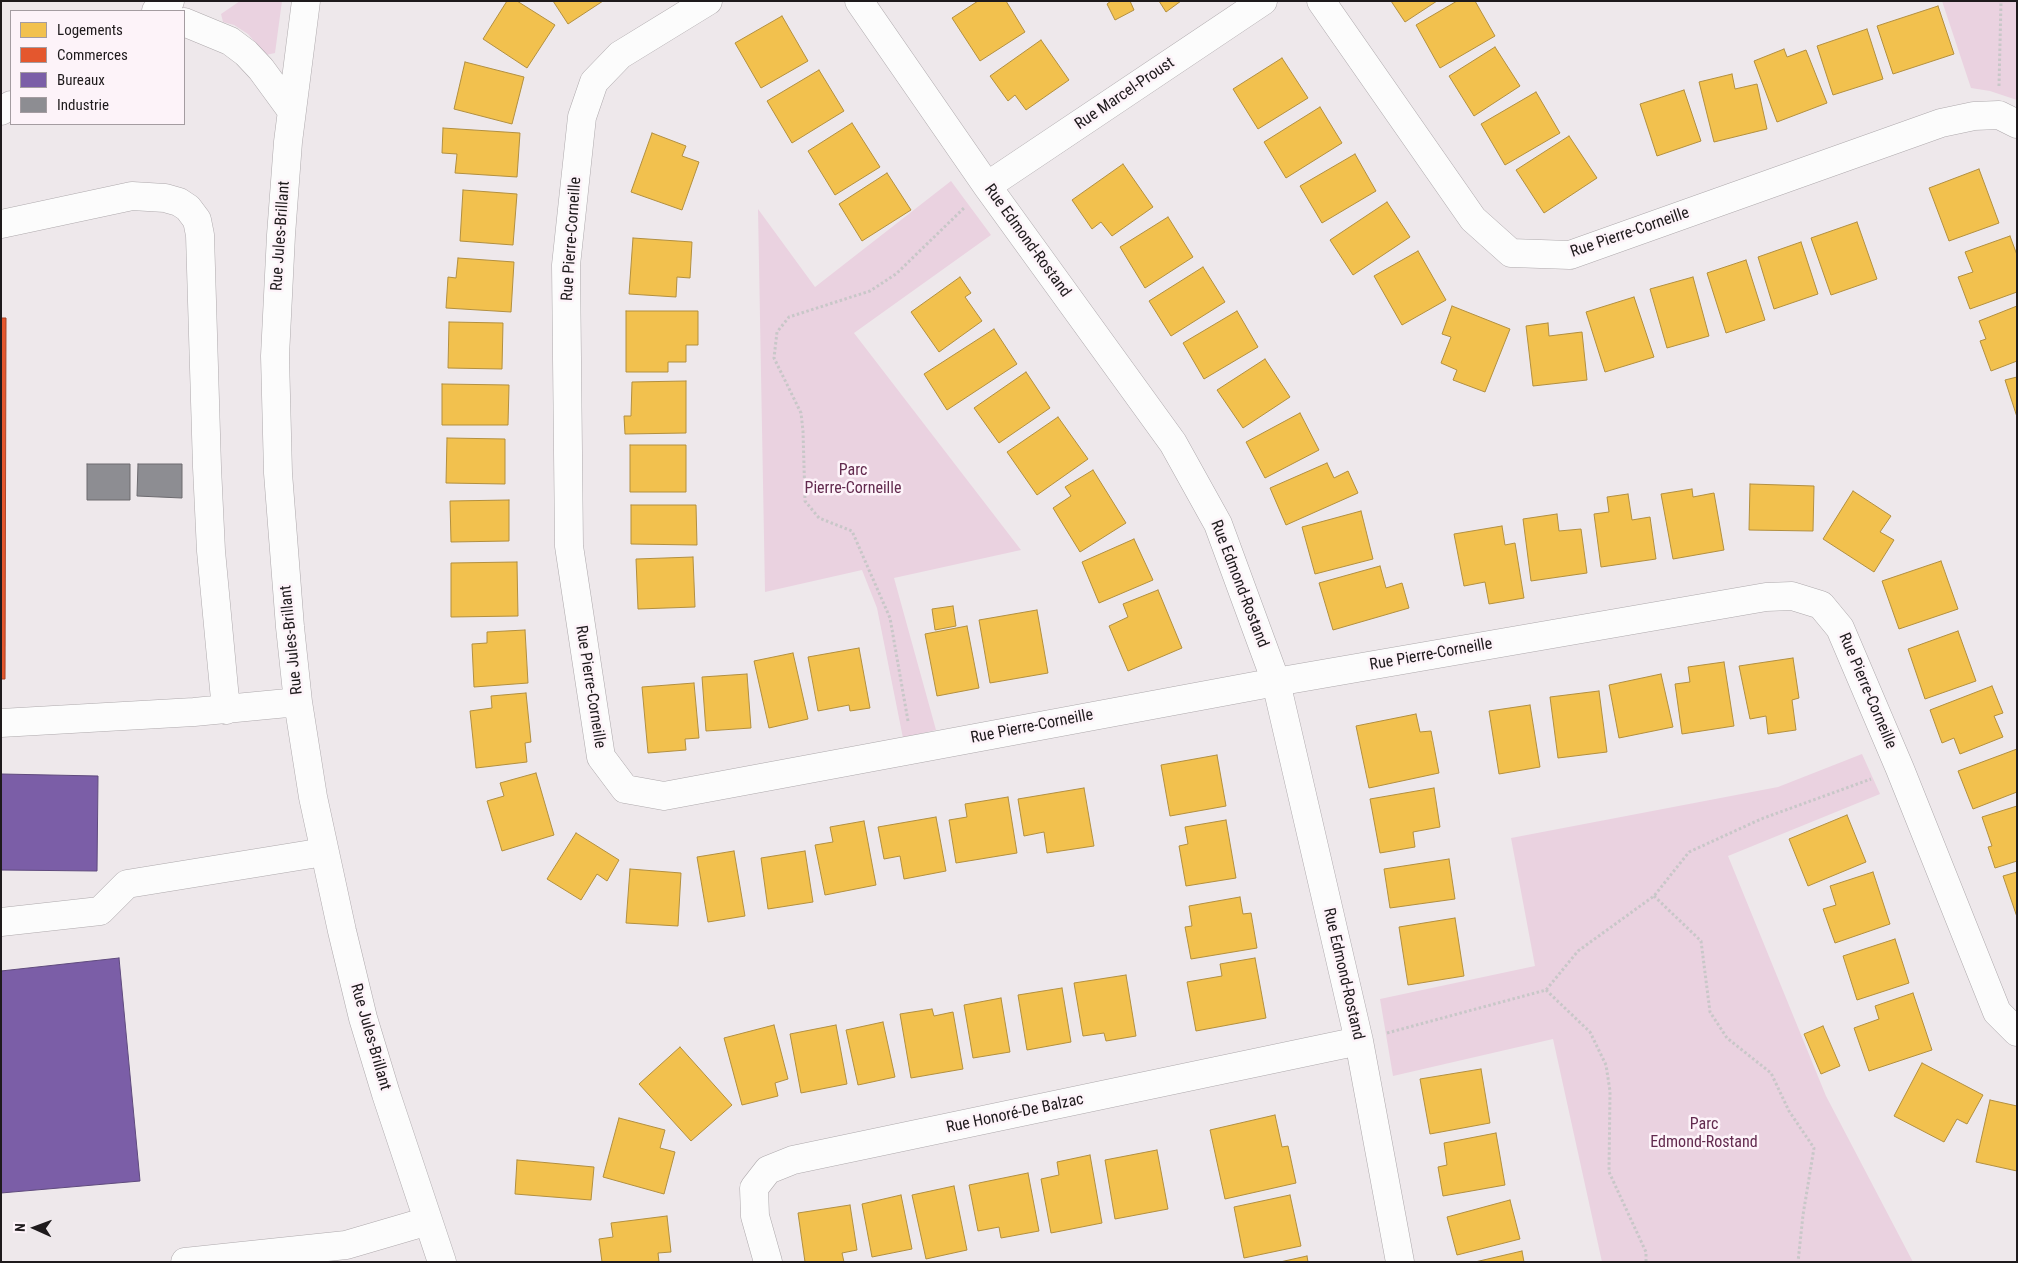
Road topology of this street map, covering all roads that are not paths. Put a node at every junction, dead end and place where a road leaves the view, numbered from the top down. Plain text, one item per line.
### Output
1 (170, 1) edge
2 (306, 1) edge
3 (708, 1) edge
4 (859, 1) edge
5 (1263, 1) edge
6 (1321, 1) edge
7 (157, 10) edge
8 (185, 22) edge
9 (291, 110) junction
10 (2008, 119) edge
11 (987, 186) junction
12 (1, 224) edge
13 (1276, 682) junction
14 (298, 702) junction
15 (226, 710) junction
16 (1, 723) edge
17 (324, 852) junction
18 (1, 922) edge
19 (2017, 1032) edge
20 (1359, 1041) junction
21 (428, 1222) junction
22 (307, 1255) edge
23 (185, 1262) edge
24 (442, 1262) edge
25 (768, 1262) edge
26 (1400, 1262) edge

1 - 7 street
2 - 9 street, Rue Jules-Brillant
3 - 13 street, Rue Pierre-Corneille
4 - 11 street, Rue Edmond-Rostand
5 - 11 street, Rue Marcel-Proust
6 - 10 street, Rue Pierre-Corneille
8 - 9 street
9 - 14 street, Rue Jules-Brillant
11 - 13 street, Rue Edmond-Rostand
12 - 15 street
13 - 19 street, Rue Pierre-Corneille
13 - 20 street, Rue Edmond-Rostand
14 - 15 street
14 - 17 street, Rue Jules-Brillant
15 - 16 street
17 - 18 street
17 - 21 street, Rue Jules-Brillant
20 - 25 street, Rue Honoré-De Balzac
20 - 26 street, Rue Edmond-Rostand
21 - 22 street
21 - 24 street, Rue Jules-Brillant
22 - 23 street

